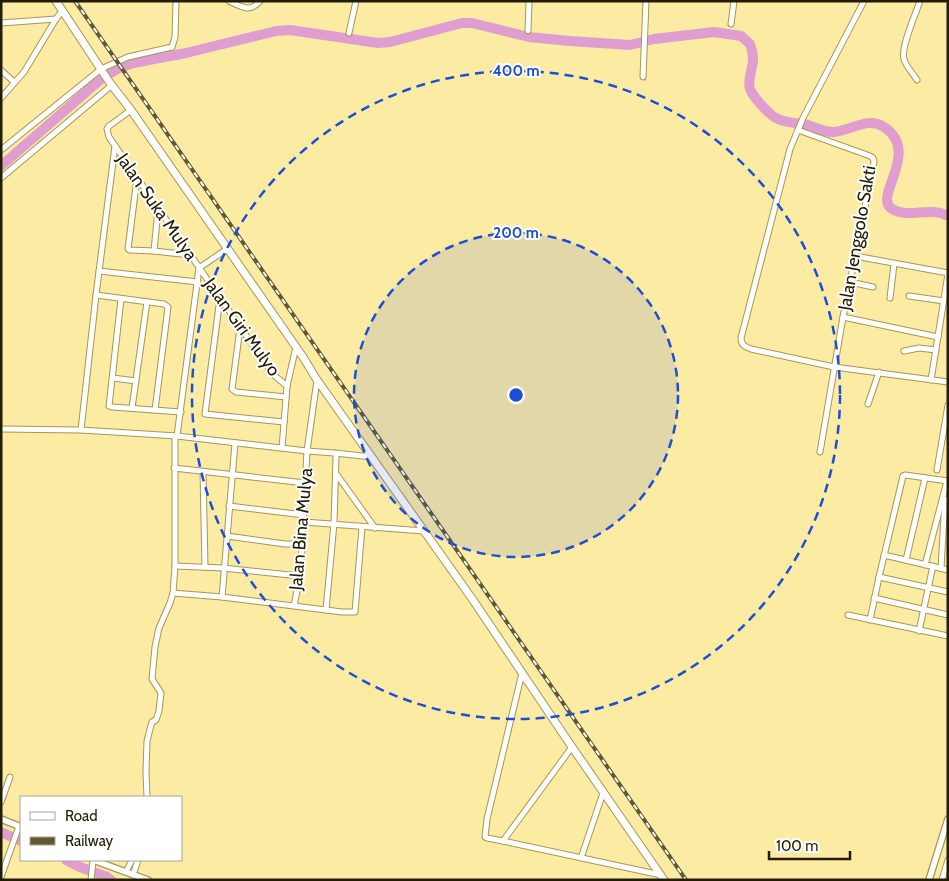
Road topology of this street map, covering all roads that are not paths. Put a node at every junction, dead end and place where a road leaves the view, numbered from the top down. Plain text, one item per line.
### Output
1 (56, 1) edge
2 (176, 1) edge
3 (229, 1) edge
4 (260, 1) edge
5 (356, 1) edge
6 (529, 1) edge
7 (646, 1) edge
8 (734, 1) edge
9 (864, 1) edge
10 (920, 1) edge
11 (62, 11) junction
12 (56, 19) junction
13 (1, 23) edge
14 (730, 24) dead end
15 (528, 31) dead end
16 (349, 33) dead end
17 (1, 70) edge
18 (102, 70) junction
19 (643, 78) dead end
20 (917, 80) dead end
21 (14, 82) junction
22 (111, 84) junction
23 (1, 98) edge
24 (131, 110) junction
25 (799, 129) junction
26 (115, 146) junction
27 (1, 150) edge
28 (137, 177) junction
29 (1, 178) edge
30 (158, 209) junction
31 (227, 249) junction
32 (154, 251) junction
33 (190, 255) junction
34 (855, 256) junction
35 (894, 264) junction
36 (199, 268) junction
37 (99, 271) junction
38 (948, 274) edge
39 (198, 282) junction
40 (850, 282) junction
41 (872, 287) dead end
42 (96, 295) junction
43 (909, 296) dead end
44 (220, 298) junction
45 (890, 298) dead end
46 (122, 299) junction
47 (944, 301) junction
48 (147, 302) junction
49 (843, 317) junction
50 (240, 327) junction
51 (938, 337) junction
52 (296, 347) junction
53 (936, 350) junction
54 (904, 351) dead end
55 (834, 366) junction
56 (879, 372) junction
57 (113, 378) junction
58 (317, 380) junction
59 (931, 380) junction
60 (136, 381) junction
61 (948, 382) edge
62 (287, 386) junction
63 (286, 397) junction
64 (868, 404) dead end
65 (948, 405) edge
66 (132, 408) junction
67 (155, 410) junction
68 (181, 412) junction
69 (284, 422) junction
70 (1, 429) edge
71 (81, 430) junction
72 (176, 436) junction
73 (235, 443) junction
74 (282, 448) junction
75 (307, 451) junction
76 (820, 452) dead end
77 (335, 453) junction
78 (372, 457) junction
79 (174, 468) junction
80 (937, 470) dead end
81 (203, 472) junction
82 (232, 475) junction
83 (336, 475) junction
84 (925, 478) junction
85 (948, 481) edge
86 (305, 483) junction
87 (946, 488) junction
88 (229, 506) junction
89 (304, 518) junction
90 (334, 524) junction
91 (362, 527) junction
92 (375, 528) junction
93 (424, 531) junction
94 (227, 536) junction
95 (302, 544) junction
96 (884, 555) junction
97 (906, 560) junction
98 (925, 564) junction
99 (174, 566) junction
100 (933, 566) junction
101 (205, 568) junction
102 (223, 568) junction
103 (941, 568) junction
104 (948, 570) edge
105 (300, 576) junction
106 (879, 577) junction
107 (928, 588) junction
108 (173, 592) junction
109 (948, 592) edge
110 (222, 597) junction
111 (874, 598) junction
112 (294, 606) junction
113 (326, 610) junction
114 (924, 610) junction
115 (848, 615) dead end
116 (948, 615) edge
117 (870, 620) junction
118 (919, 631) junction
119 (948, 636) edge
120 (522, 673) junction
121 (572, 747) junction
122 (10, 777) dead end
123 (603, 793) junction
124 (147, 796) edge
125 (1, 802) edge
126 (948, 819) edge
127 (1, 820) edge
128 (19, 828) edge
129 (503, 840) junction
130 (581, 858) junction
131 (948, 860) edge
132 (93, 861) edge
133 (132, 861) edge
134 (138, 861) edge
135 (126, 872) junction
136 (133, 875) junction
137 (1, 877) edge
138 (662, 877) edge
139 (929, 878) edge
140 (91, 880) edge
141 (148, 880) edge
142 (942, 880) edge

1 - 11 main road
2 - 18 street
3 - 4 street
5 - 16 street
6 - 15 street
7 - 19 street
8 - 14 street
9 - 25 street
10 - 20 street
11 - 12 street
11 - 18 main road
12 - 13 street
12 - 21 street
17 - 21 street
18 - 22 main road
18 - 27 street
21 - 23 street
22 - 24 main road
22 - 29 street
24 - 26 street
24 - 31 main road
25 - 34 street, Jalan Jenggolo Sakti
25 - 55 street
26 - 28 street, Jalan Suka Mulya
26 - 37 street
28 - 30 street, Jalan Suka Mulya
28 - 32 street
30 - 32 street
30 - 33 street, Jalan Suka Mulya
31 - 36 street
31 - 52 main road
32 - 33 street
33 - 36 street, Jalan Suka Mulya
34 - 35 street
34 - 40 street, Jalan Jenggolo Sakti
35 - 38 street
35 - 45 street
36 - 39 street
36 - 44 street, Jalan Giri Mulyo
37 - 39 street
37 - 42 street
38 - 47 street
39 - 68 street
40 - 41 street
40 - 49 street, Jalan Jenggolo Sakti
42 - 46 street
42 - 71 street
43 - 47 street
44 - 50 street, Jalan Giri Mulyo
44 - 69 street
46 - 48 street
46 - 57 street
47 - 51 street
48 - 60 street
48 - 67 street
49 - 51 street
49 - 55 street, Jalan Jenggolo Sakti
50 - 62 street, Jalan Giri Mulyo
50 - 63 street
51 - 53 street
52 - 58 main road
52 - 62 street
53 - 54 street
53 - 59 street
55 - 56 street
55 - 76 street, Jalan Jenggolo Sakti
56 - 59 street
56 - 64 street
57 - 60 street
57 - 66 street
58 - 75 street, Jalan Bina Mulya
58 - 78 main road
59 - 61 street
60 - 66 street
62 - 63 street
63 - 69 street
65 - 80 street
66 - 67 street
67 - 68 street
68 - 72 street
69 - 74 street
70 - 71 street
71 - 72 street
72 - 73 street
72 - 79 street
73 - 74 street
73 - 82 street
74 - 75 street
75 - 77 street
75 - 86 street, Jalan Bina Mulya
77 - 78 street
77 - 83 street
78 - 93 main road
79 - 81 street
79 - 99 street
81 - 82 street
81 - 101 street
82 - 86 street
82 - 88 street
83 - 90 street
83 - 92 street
84 - 85 street
84 - 96 street
84 - 97 street
85 - 87 street
86 - 89 street, Jalan Bina Mulya
87 - 98 street
87 - 103 street
88 - 89 street
88 - 94 street
89 - 90 street
89 - 95 street, Jalan Bina Mulya
90 - 91 street
90 - 113 street
91 - 92 street
91 - 113 street
92 - 93 street
93 - 120 main road
94 - 95 street
94 - 102 street
95 - 105 street, Jalan Bina Mulya
96 - 97 street
96 - 106 street
97 - 98 street
98 - 100 street
99 - 101 street
99 - 108 street
100 - 103 street
100 - 107 street
101 - 102 street
102 - 105 street
102 - 110 street
103 - 104 street
105 - 112 street, Jalan Bina Mulya
106 - 107 street
106 - 111 street
107 - 109 street
107 - 114 street
108 - 110 street
108 - 124 street
110 - 112 street
111 - 114 street
111 - 117 street
112 - 113 street
114 - 116 street
114 - 118 street
115 - 117 street
117 - 118 street
118 - 119 street
120 - 121 main road
120 - 129 street
121 - 123 main road
121 - 129 street
122 - 125 street
123 - 130 street
123 - 138 main road
126 - 139 street
127 - 128 street
128 - 137 street
129 - 130 street
130 - 138 street
131 - 142 street
132 - 135 street
132 - 140 street
133 - 135 street
134 - 136 street
135 - 136 street
136 - 141 street
139 - 142 street

